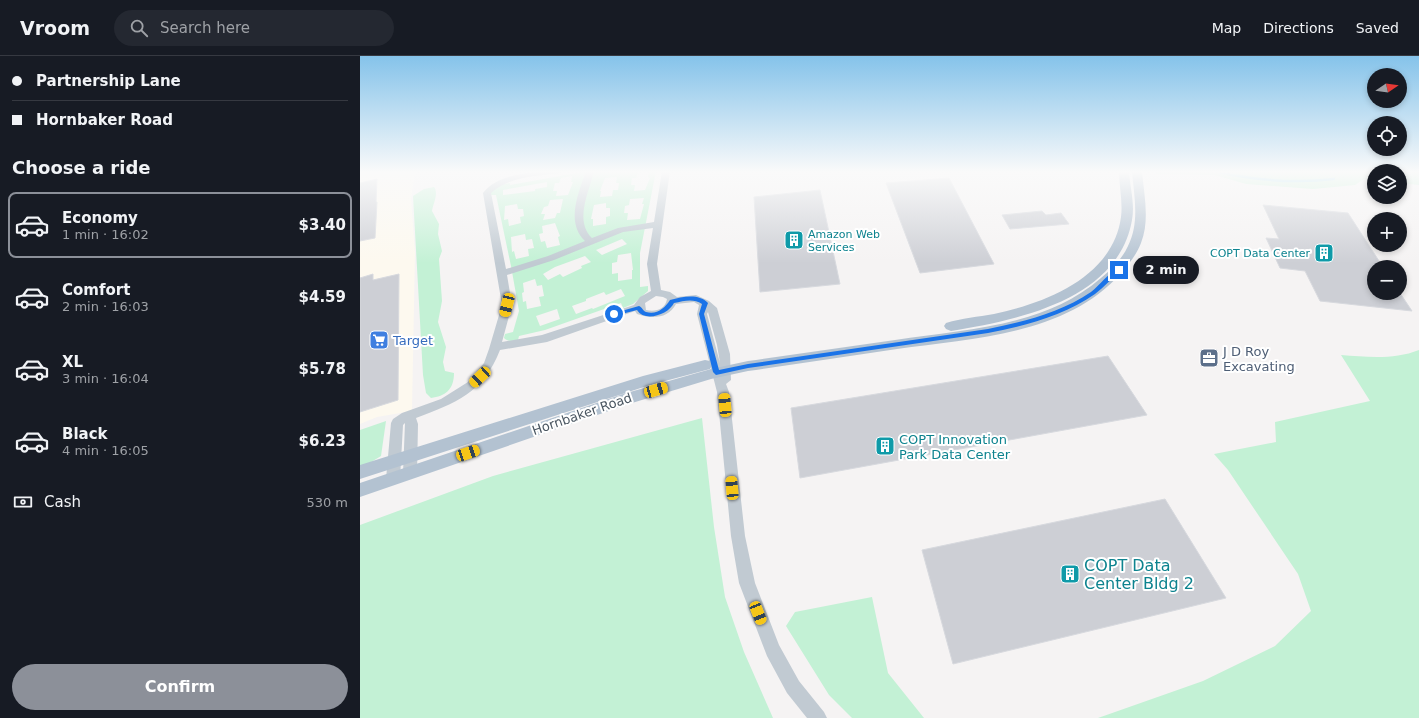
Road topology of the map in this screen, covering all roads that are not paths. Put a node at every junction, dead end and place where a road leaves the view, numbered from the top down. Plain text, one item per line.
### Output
1 (489, 202) edge
2 (581, 202) edge
3 (661, 202) edge
4 (1125, 202) edge
5 (1140, 202) edge
6 (658, 224) junction
7 (590, 241) junction
8 (501, 274) junction
9 (656, 293) junction
10 (672, 301) junction
11 (639, 307) junction
12 (496, 347) junction
13 (721, 366) junction
14 (406, 416) junction
15 (411, 455) junction
16 (394, 461) junction
17 (360, 472) edge
18 (410, 473) junction
19 (393, 479) junction
20 (360, 490) edge
21 (818, 718) edge

1 - 8 street
2 - 7 street
3 - 6 street
4 - 13 main road, Hornbaker Road
5 - 13 main road, Hornbaker Road
6 - 7 street
6 - 9 street
7 - 8 street
8 - 12 street
9 - 10 street
9 - 11 street
10 - 11 street
10 - 13 street
11 - 12 street
12 - 14 street
13 - 15 main road, Hornbaker Road
13 - 18 main road, Hornbaker Road
13 - 21 street
14 - 15 street
14 - 16 street
15 - 16 main road, Hornbaker Road
15 - 18 street
16 - 17 main road, Hornbaker Road
16 - 19 street
18 - 19 main road, Hornbaker Road
19 - 20 main road, Hornbaker Road

